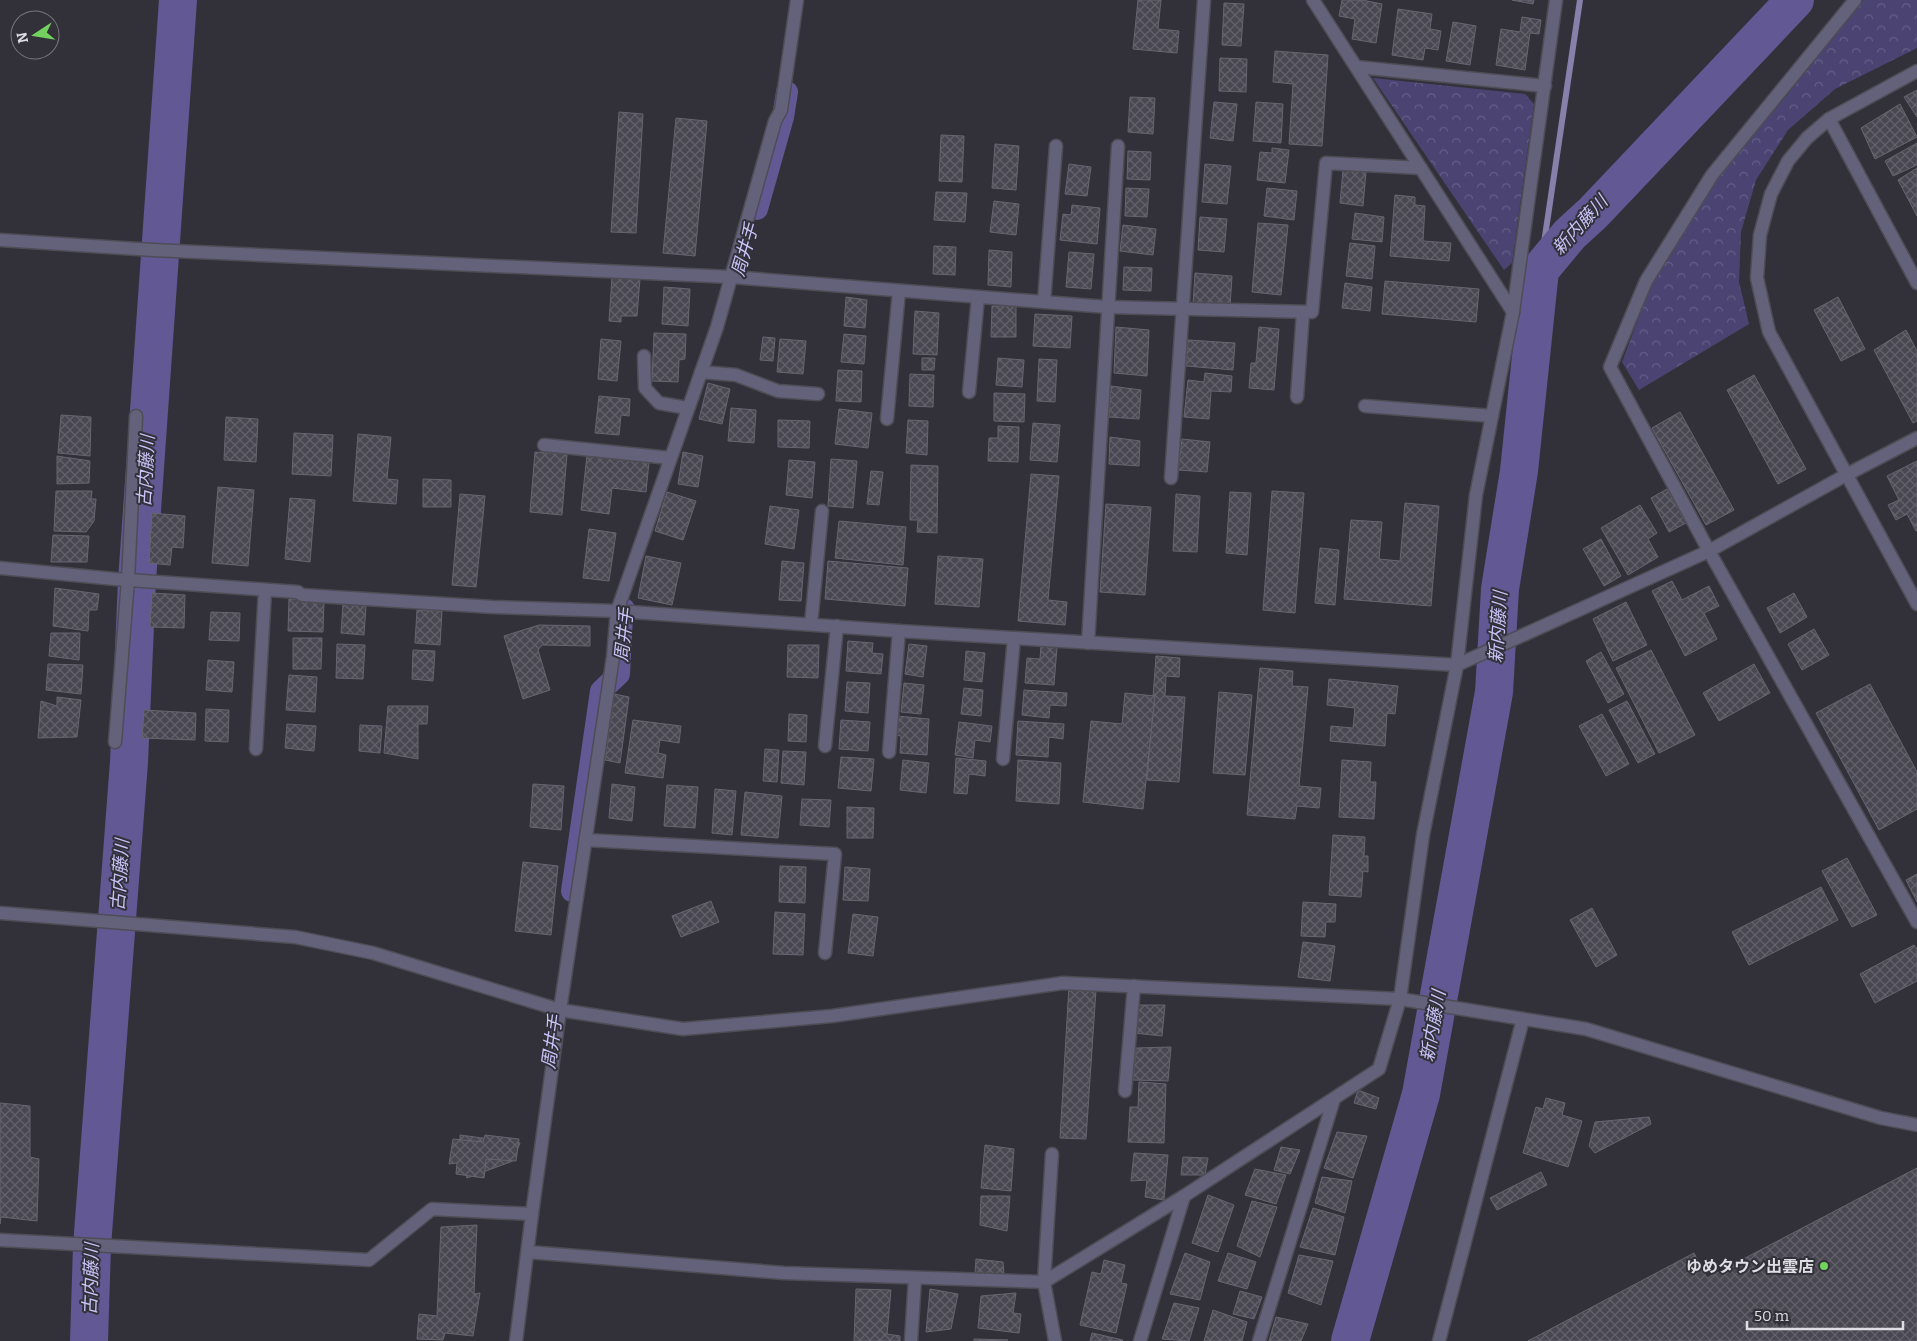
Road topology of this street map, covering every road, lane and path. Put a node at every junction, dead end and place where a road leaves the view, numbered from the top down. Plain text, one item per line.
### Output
1 (797, 0) edge
2 (1204, 0) edge
3 (1313, 0) edge
4 (1556, 0) edge
5 (1856, 0) edge
6 (1357, 67) junction
7 (1917, 71) edge
8 (1545, 86) junction
9 (1829, 119) junction
10 (1056, 146) dead end
11 (1118, 146) dead end
12 (1421, 168) junction
13 (0, 240) edge
14 (731, 277) junction
15 (1917, 282) edge
16 (899, 291) junction
17 (978, 297) junction
18 (1044, 302) junction
19 (1108, 307) junction
20 (1183, 309) junction
21 (1303, 312) junction
22 (1512, 312) junction
23 (644, 356) dead end
24 (701, 372) junction
25 (969, 392) dead end
26 (818, 394) dead end
27 (1297, 397) dead end
28 (1365, 406) dead end
29 (687, 408) junction
30 (136, 416) dead end
31 (1492, 416) junction
32 (888, 419) dead end
33 (1917, 438) edge
34 (544, 445) dead end
35 (670, 458) junction
36 (1846, 475) junction
37 (1171, 478) dead end
38 (822, 510) dead end
39 (1709, 551) junction
40 (0, 568) edge
41 (128, 580) junction
42 (264, 590) junction
43 (1917, 604) edge
44 (617, 611) junction
45 (811, 624) junction
46 (836, 626) junction
47 (899, 631) junction
48 (1014, 638) junction
49 (1088, 642) junction
50 (1457, 665) junction
51 (115, 742) dead end
52 (825, 746) dead end
53 (256, 749) dead end
54 (890, 752) dead end
55 (1003, 759) dead end
56 (586, 840) junction
57 (0, 913) edge
58 (1917, 922) edge
59 (826, 953) dead end
60 (1134, 986) junction
61 (1400, 999) junction
62 (560, 1010) junction
63 (1522, 1019) junction
64 (1125, 1091) dead end
65 (1334, 1099) junction
66 (1917, 1125) edge
67 (1052, 1154) dead end
68 (1184, 1196) junction
69 (532, 1214) junction
70 (0, 1240) edge
71 (528, 1252) junction
72 (915, 1278) junction
73 (1044, 1282) junction
74 (516, 1341) edge
75 (911, 1341) edge
76 (1055, 1341) edge
77 (1140, 1341) edge
78 (1259, 1341) edge
79 (1440, 1341) edge

1 - 14 street
2 - 20 street
3 - 6 street
4 - 8 street
5 - 39 street
6 - 8 street
6 - 12 street
7 - 9 street
8 - 22 street
9 - 15 street
9 - 36 street
10 - 18 street
11 - 19 street
12 - 21 street
12 - 22 street
13 - 14 street
14 - 16 street
14 - 24 street
16 - 17 street
16 - 32 street
17 - 18 street
17 - 25 street
18 - 19 street
19 - 20 street
19 - 49 street
20 - 21 street
20 - 37 street
21 - 27 street
22 - 31 street
23 - 29 street
24 - 26 street
24 - 29 street
28 - 31 street
29 - 35 street
30 - 41 street
31 - 50 street
33 - 36 street
34 - 35 street
35 - 44 street
36 - 39 street
36 - 43 street
38 - 45 street
39 - 50 street
39 - 58 street
40 - 41 street
41 - 42 street
41 - 51 street
42 - 44 street
42 - 53 street
44 - 45 street
44 - 56 street
45 - 46 street
46 - 47 street
46 - 52 street
47 - 48 street
47 - 54 street
48 - 49 street
48 - 55 street
49 - 50 street
50 - 61 street
56 - 59 street
56 - 62 street
57 - 62 street
60 - 61 street
60 - 62 street
60 - 64 street
61 - 63 street
61 - 65 street
62 - 69 street
63 - 66 street
63 - 79 street
65 - 68 street
65 - 78 street
67 - 73 street
68 - 73 street
68 - 77 street
69 - 70 street
69 - 71 street
71 - 72 street
71 - 74 street
72 - 73 street
72 - 75 street
73 - 76 street

